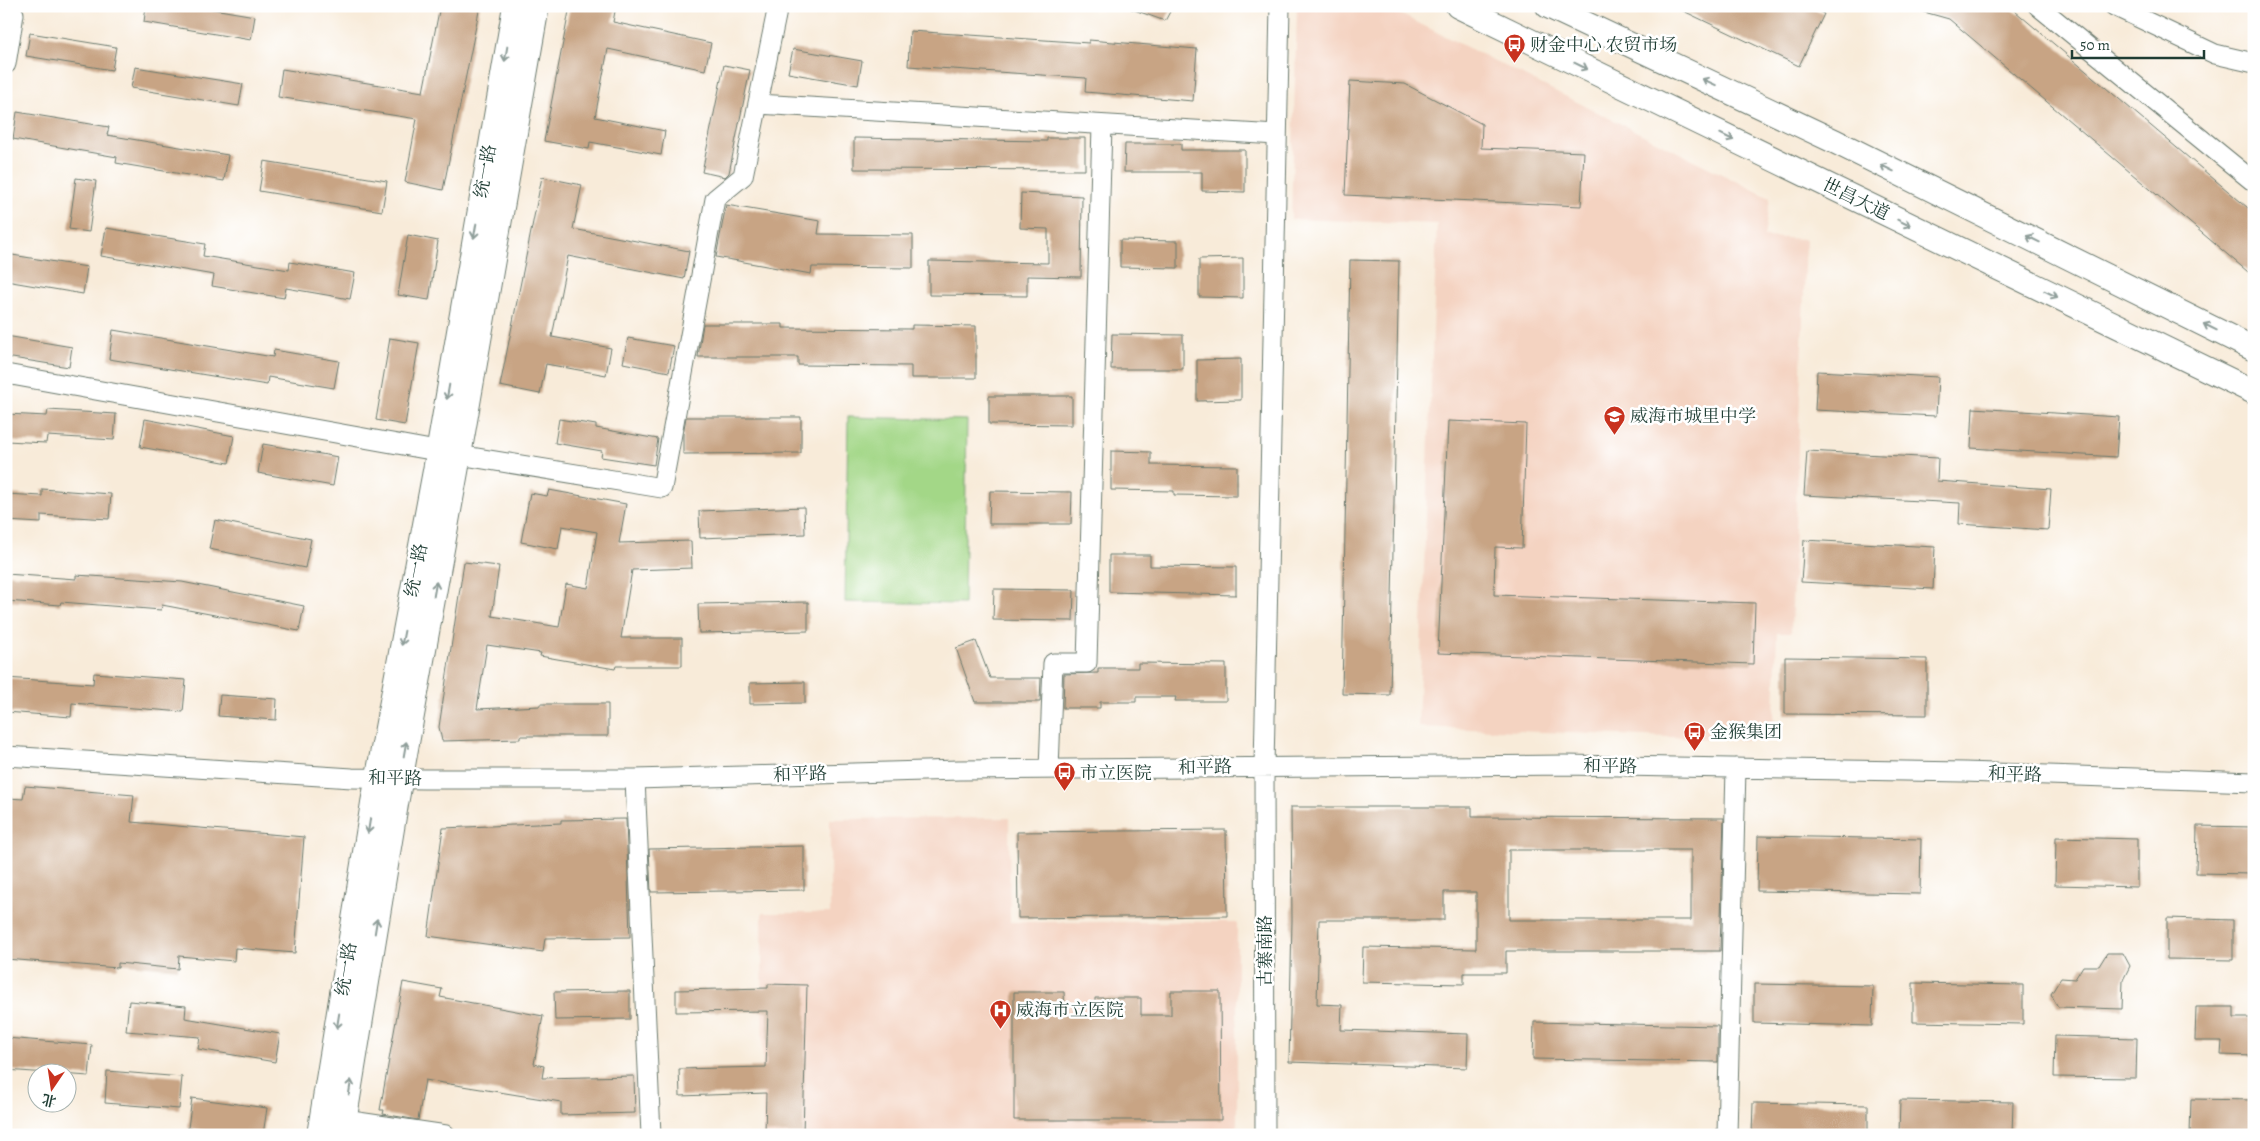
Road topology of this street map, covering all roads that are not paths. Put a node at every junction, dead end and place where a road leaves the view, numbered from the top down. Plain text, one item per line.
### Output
1 (514, 6) edge
2 (537, 6) edge
3 (778, 6) edge
4 (1280, 6) edge
5 (1458, 6) edge
6 (1548, 6) edge
7 (2038, 6) edge
8 (2114, 6) edge
9 (6, 12) edge
10 (2254, 62) edge
11 (6, 64) edge
12 (758, 104) junction
13 (1102, 125) junction
14 (1277, 135) junction
15 (2254, 182) edge
16 (2254, 348) edge
17 (6, 374) edge
18 (2254, 392) edge
19 (448, 453) junction
20 (6, 756) edge
21 (1264, 766) junction
22 (1736, 768) junction
23 (1049, 769) junction
24 (389, 778) junction
25 (635, 779) junction
26 (2254, 782) edge
27 (332, 1126) edge
28 (446, 1135) edge
29 (652, 1135) edge
30 (1265, 1135) edge
31 (1727, 1135) edge

1 -> 19 main road, 统一路
2 - 19 main road, 统一路
3 - 12 street
4 - 14 street, 古寨南路
5 -> 18 main road, 世昌大道
16 -> 6 main road
7 - 15 street
8 - 10 street
9 - 11 street
12 - 13 street
12 - 19 street
13 - 14 street
13 - 23 street
14 - 21 street, 古寨南路
17 - 19 street
19 - 24 main road, 统一路
20 - 24 street, 和平路
21 - 22 street, 和平路
21 - 23 street, 和平路
21 - 30 street, 古寨南路
22 - 26 street, 和平路
22 - 31 street
23 - 25 street, 和平路
24 - 25 street, 和平路
24 - 27 main road, 统一路
25 - 29 street
27 - 28 street

